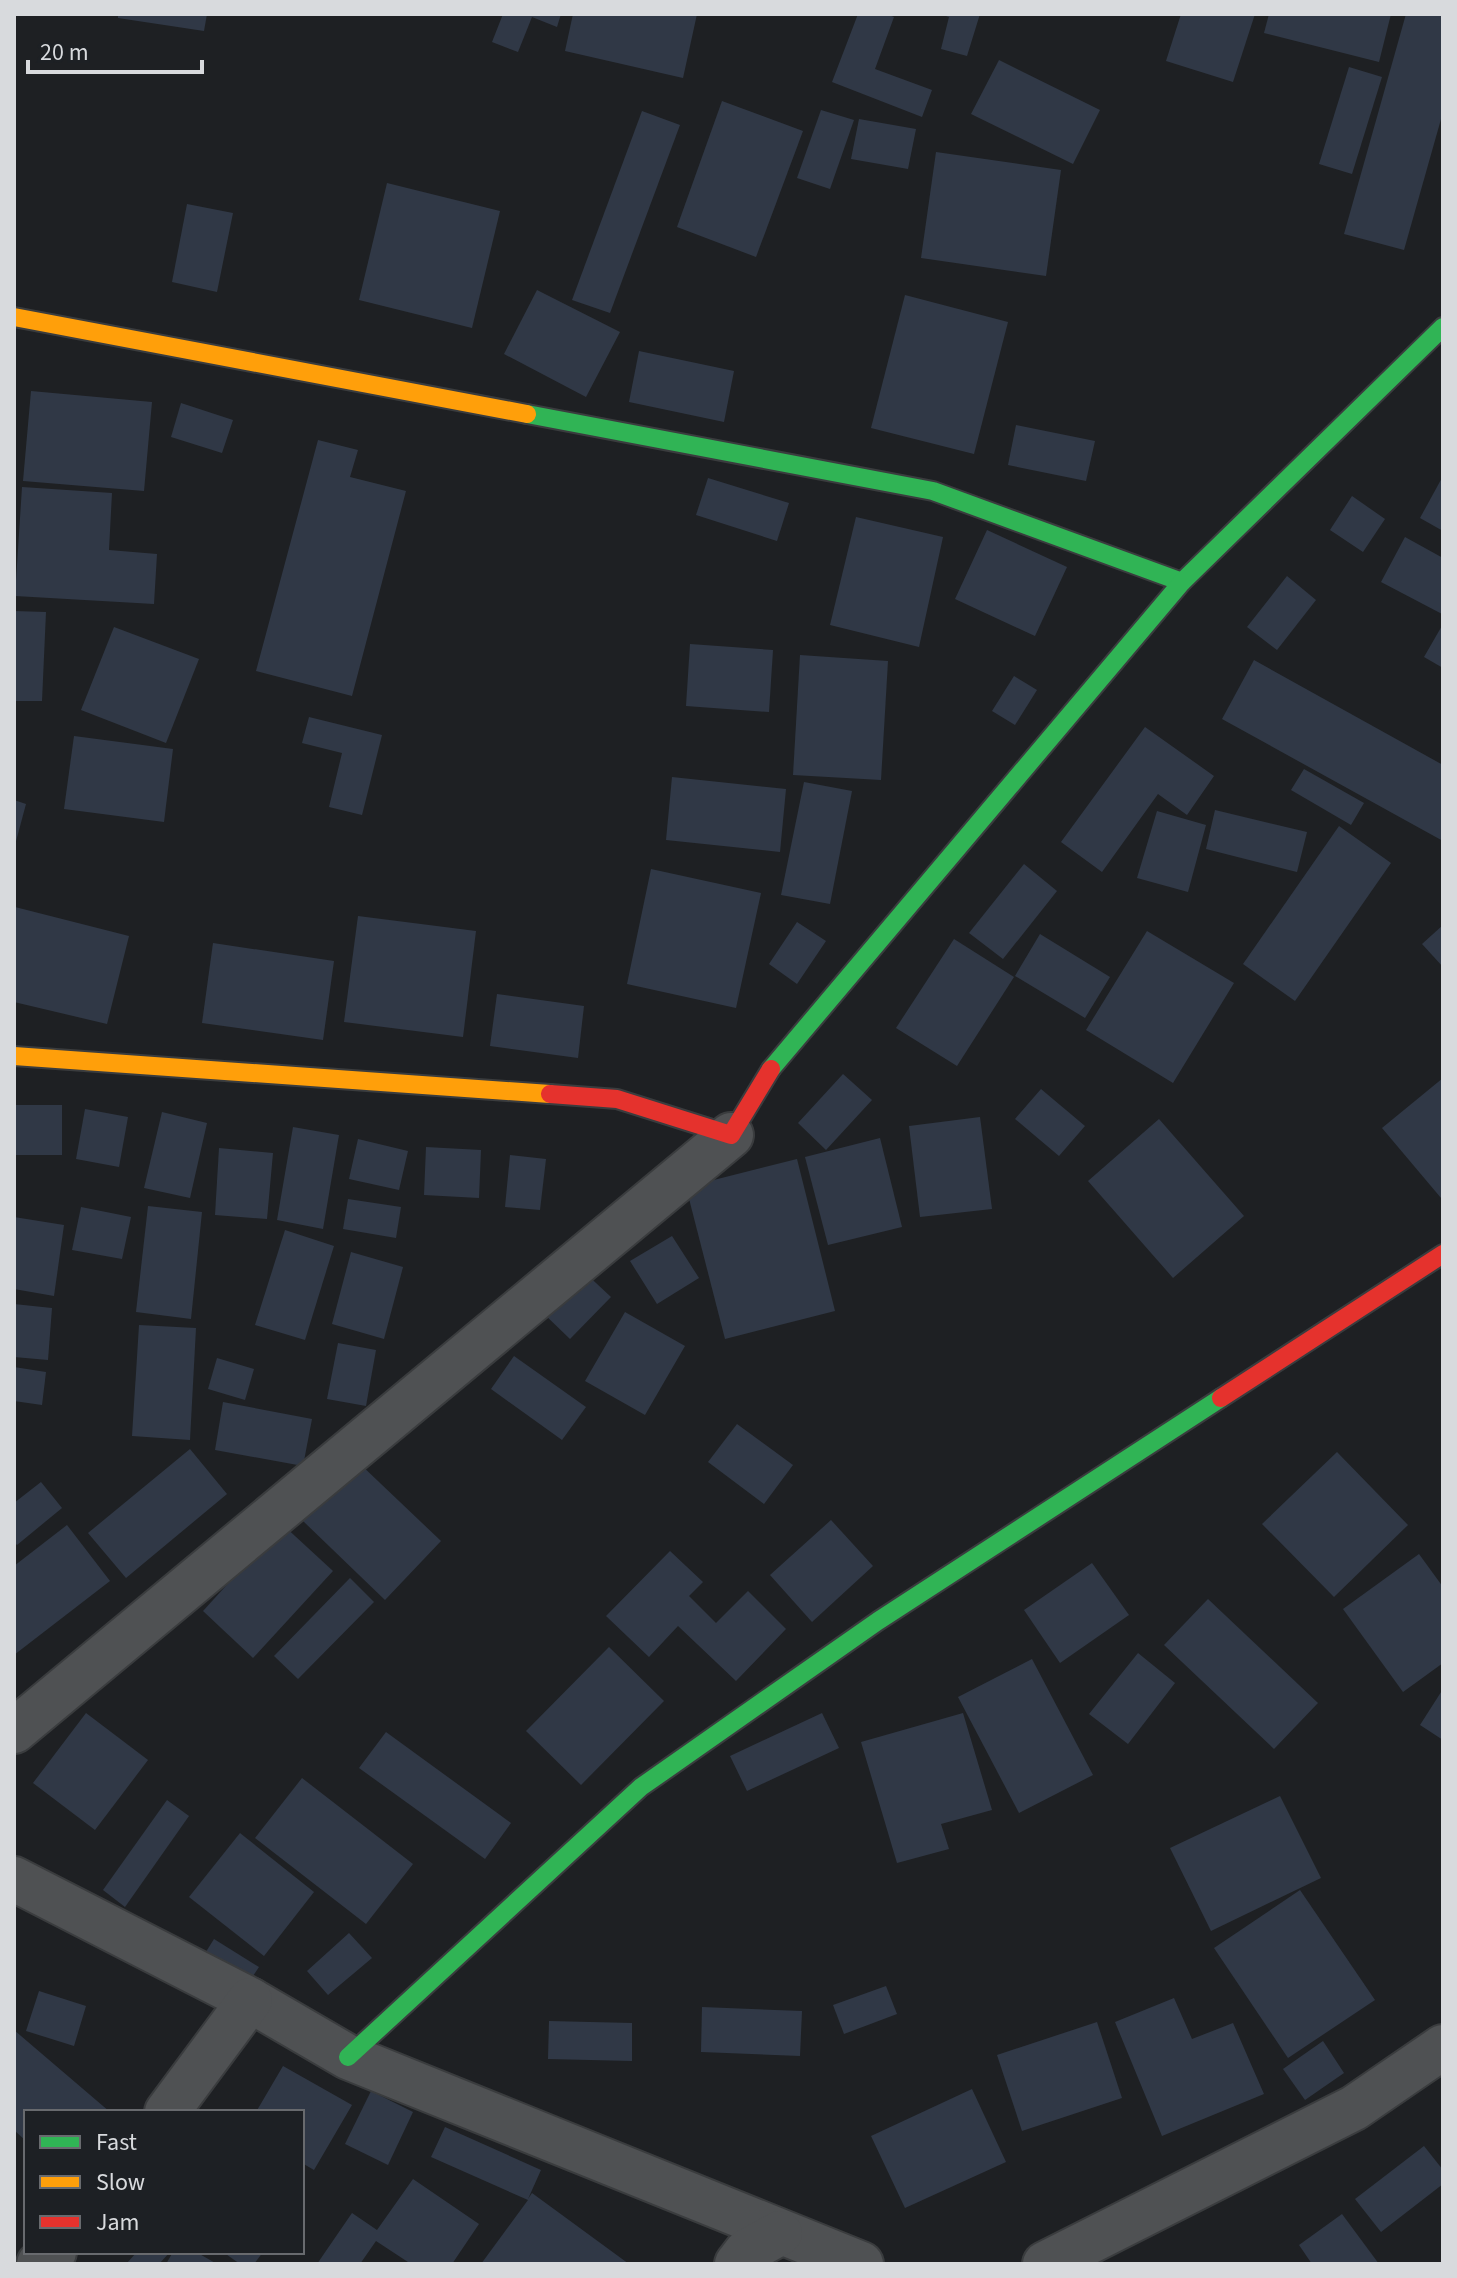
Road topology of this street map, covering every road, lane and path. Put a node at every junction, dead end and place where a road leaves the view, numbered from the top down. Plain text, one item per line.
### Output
1 (14, 317) edge
2 (1443, 327) edge
3 (1182, 582) junction
4 (14, 1056) edge
5 (731, 1135) junction
6 (1443, 1254) edge
7 (14, 1731) edge
8 (14, 1879) edge
9 (250, 2000) junction
10 (1443, 2047) edge
11 (348, 2057) junction
12 (168, 2110) edge
13 (780, 2233) junction
14 (737, 2264) edge
15 (861, 2264) edge
16 (1045, 2264) edge

1 - 3 street
2 - 3 street
3 - 5 street
4 - 5 street
5 - 7 street
6 - 11 street
8 - 9 street
9 - 11 street
9 - 12 street
10 - 16 street
11 - 13 street
13 - 14 street
13 - 15 street

